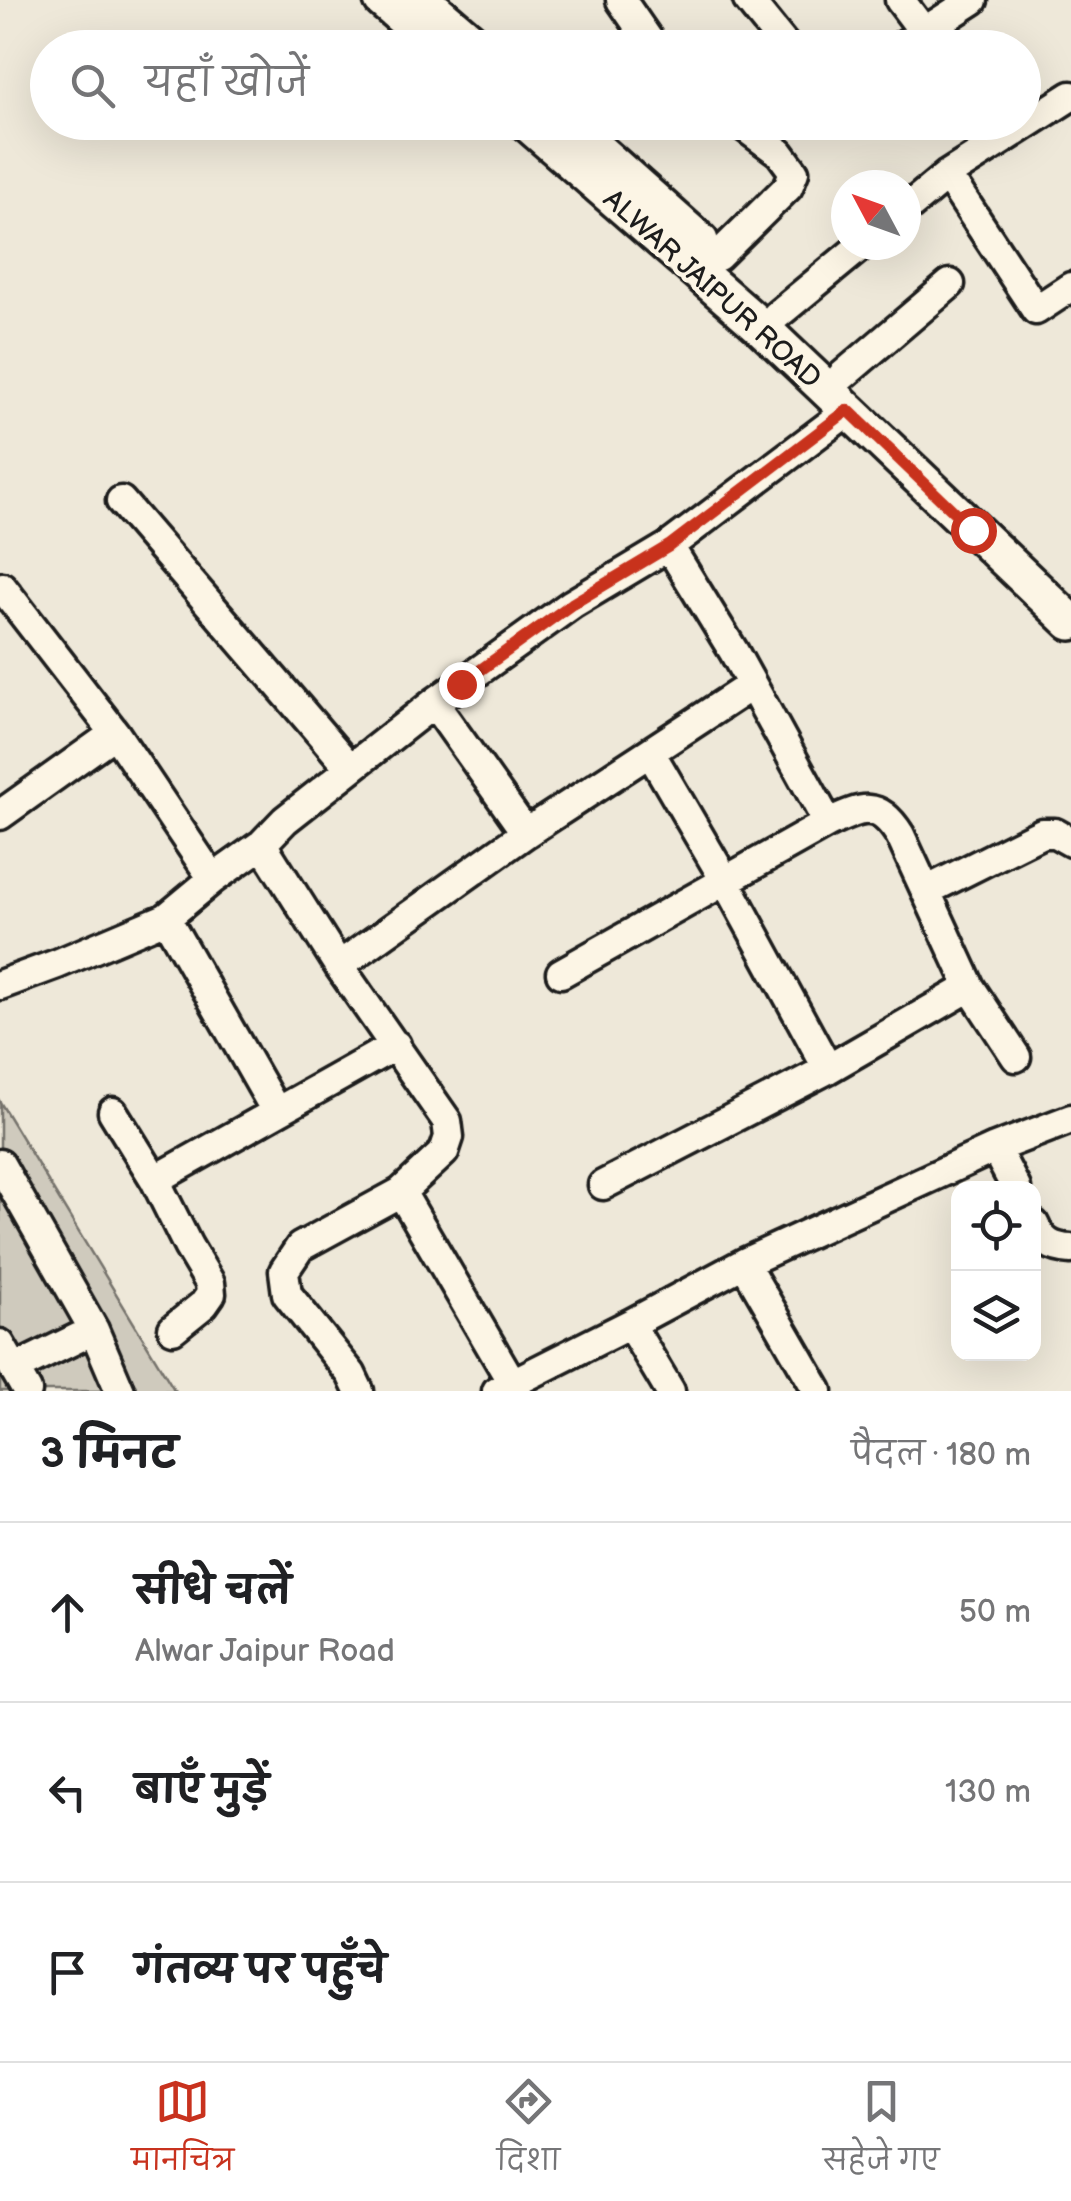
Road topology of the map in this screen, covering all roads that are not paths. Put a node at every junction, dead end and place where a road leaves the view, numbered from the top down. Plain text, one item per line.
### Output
1 (382, 0) edge
2 (621, 0) edge
3 (748, 0) edge
4 (900, 0) edge
5 (973, 0) edge
6 (437, 3) edge
7 (417, 30) edge
8 (462, 30) edge
9 (642, 30) edge
10 (772, 30) edge
11 (922, 30) edge
12 (927, 30) edge
13 (1071, 96) edge
14 (1041, 115) edge
15 (547, 140) edge
16 (586, 140) edge
17 (762, 140) edge
18 (1002, 140) edge
19 (947, 175) junction
20 (921, 197) edge
21 (718, 256) junction
22 (844, 260) edge
23 (950, 284) dead end
24 (1071, 286) edge
25 (777, 315) junction
26 (845, 393) junction
27 (121, 501) dead end
28 (669, 546) junction
29 (2, 587) edge
30 (1071, 588) edge
31 (1071, 622) edge
32 (752, 686) junction
33 (434, 703) junction
34 (114, 733) junction
35 (650, 752) junction
36 (350, 768) junction
37 (0, 815) edge
38 (828, 823) junction
39 (526, 833) junction
40 (1071, 842) edge
41 (262, 844) junction
42 (213, 879) junction
43 (726, 882) junction
44 (926, 891) junction
45 (166, 918) junction
46 (339, 966) junction
47 (561, 974) dead end
48 (0, 985) edge
49 (970, 987) junction
50 (396, 1045) junction
51 (1016, 1057) dead end
52 (828, 1069) junction
53 (276, 1111) junction
54 (113, 1112) dead end
55 (1071, 1119) edge
56 (996, 1148) junction
57 (0, 1164) edge
58 (155, 1180) junction
59 (1012, 1181) edge
60 (603, 1184) dead end
61 (401, 1192) junction
62 (1041, 1237) edge
63 (1071, 1250) edge
64 (744, 1263) junction
65 (630, 1324) junction
66 (173, 1329) dead end
67 (94, 1330) junction
68 (0, 1344) edge
69 (20, 1380) edge
70 (509, 1388) edge
71 (120, 1391) edge
72 (359, 1391) edge
73 (670, 1391) edge
74 (818, 1391) edge

1 - 7 main road
2 - 9 street
3 - 10 street
4 - 11 street
5 - 12 street
6 - 8 main road
13 - 14 street
15 - 26 main road, ALWAR JAIPUR ROAD
16 - 21 main road, ALWAR JAIPUR ROAD
17 - 21 street
18 - 19 street
19 - 20 street
19 - 24 street
21 - 25 main road, ALWAR JAIPUR ROAD
22 - 25 street
23 - 26 street
25 - 26 main road, ALWAR JAIPUR ROAD
26 - 28 street
26 - 30 main road, ALWAR JAIPUR ROAD
26 - 31 main road, ALWAR JAIPUR ROAD
27 - 36 street
28 - 32 street
28 - 33 street
29 - 34 street
32 - 35 street
32 - 38 street
33 - 36 street
33 - 39 street
34 - 37 street
34 - 42 street
35 - 39 street
35 - 43 street
36 - 41 street
38 - 43 street
38 - 44 street
39 - 46 street
40 - 44 street
41 - 42 street
41 - 46 street
42 - 45 street
43 - 47 street
43 - 52 street
44 - 49 street
45 - 48 street
45 - 53 street
46 - 50 street
49 - 51 street
49 - 52 street
50 - 53 street
50 - 61 street
52 - 60 street
53 - 58 street
54 - 58 street
55 - 56 street
56 - 59 street
56 - 64 street
57 - 67 street
58 - 66 street
61 - 70 street
61 - 72 street
62 - 63 street
64 - 65 street
64 - 74 street
65 - 70 street
65 - 73 street
67 - 69 street
67 - 71 street
68 - 69 street

